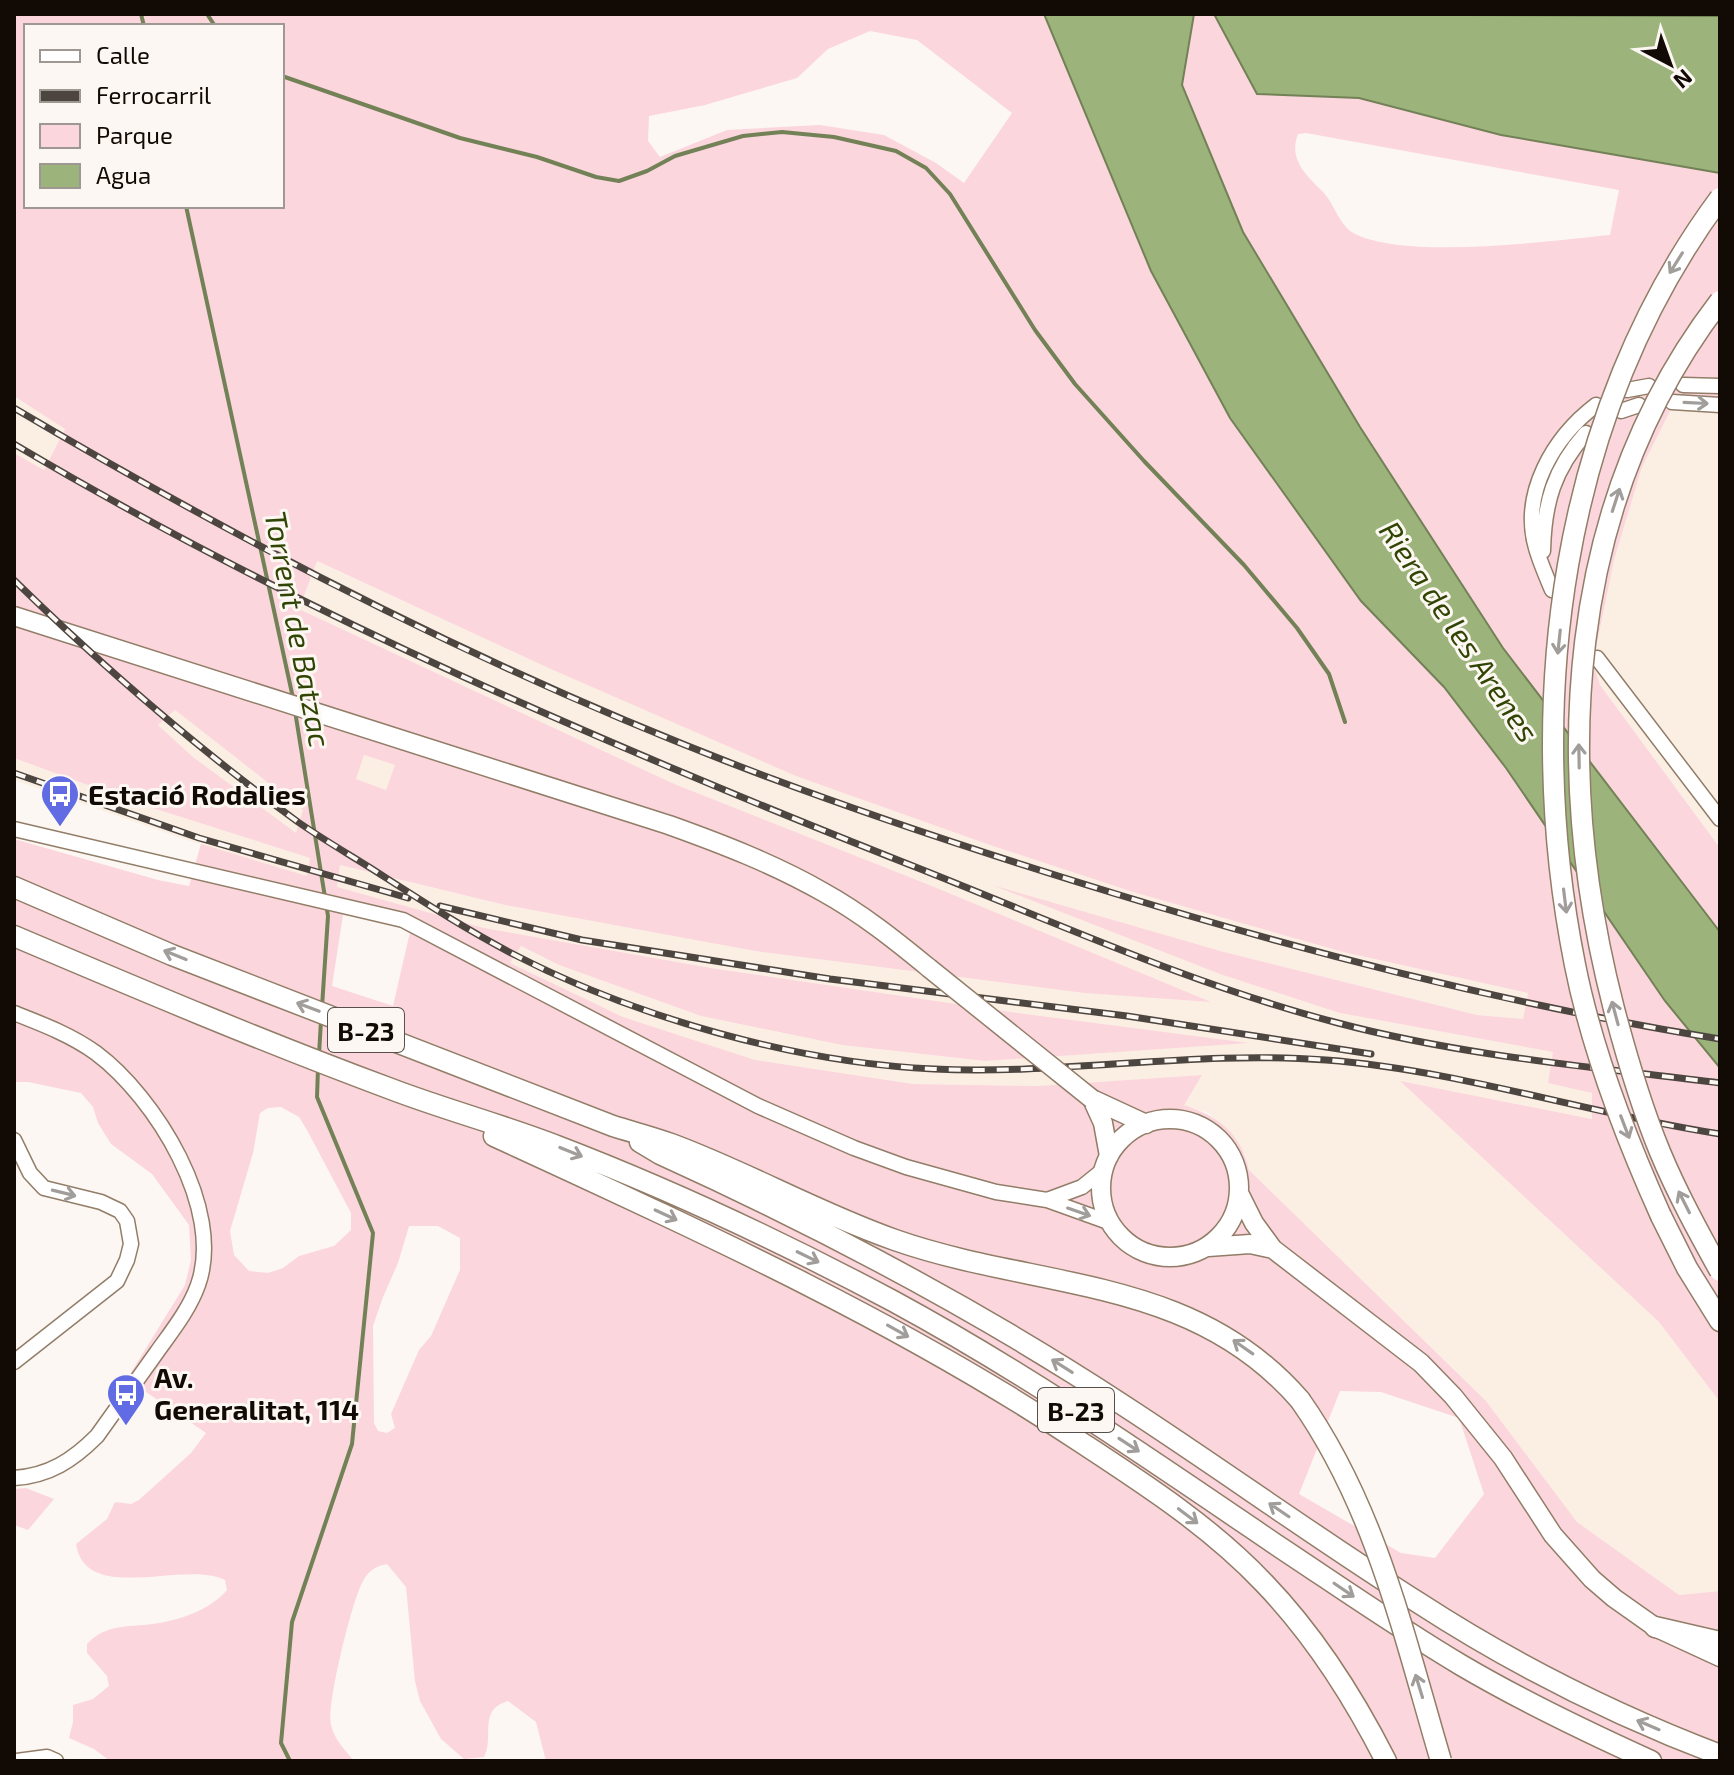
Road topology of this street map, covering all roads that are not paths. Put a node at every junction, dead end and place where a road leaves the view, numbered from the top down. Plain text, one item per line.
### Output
1 (1720, 198) edge
2 (1720, 301) edge
3 (1683, 385) dead end
4 (1649, 386) dead end
5 (1720, 386) edge
6 (1627, 390) dead end
7 (1672, 402) dead end
8 (1596, 405) dead end
9 (1639, 405) dead end
10 (1720, 405) edge
11 (1621, 411) dead end
12 (1586, 433) dead end
13 (1543, 567) junction
14 (1552, 590) dead end
15 (14, 616) edge
16 (1597, 658) dead end
17 (1720, 819) edge
18 (14, 829) edge
19 (14, 887) edge
20 (14, 936) edge
21 (14, 1013) edge
22 (1092, 1099) junction
23 (469, 1120) junction
24 (1146, 1124) junction
25 (613, 1126) junction
26 (14, 1140) edge
27 (1106, 1163) junction
28 (1239, 1193) junction
29 (1047, 1200) junction
30 (1111, 1223) junction
31 (1204, 1248) junction
32 (1273, 1249) junction
33 (1720, 1271) edge
34 (1720, 1321) edge
35 (14, 1362) edge
36 (14, 1478) edge
37 (1655, 1627) junction
38 (1720, 1642) edge
39 (1720, 1657) edge
40 (1720, 1755) edge
41 (17, 1761) edge
42 (56, 1761) edge
43 (1386, 1761) edge
44 (1441, 1761) edge
45 (1651, 1761) edge

1 -> 34 highway, bridge
33 -> 2 highway, bridge
3 - 5 street
4 - 6 street
7 -> 10 street
8 - 13 street
9 - 11 street
12 - 13 street
13 - 14 street
15 - 22 main road, bridge
16 - 17 street
18 - 29 street
25 -> 19 highway, B-23
20 - 23 highway, B-23
21 - 36 street
22 - 24 main road
22 - 27 main road
23 -> 43 highway
23 -> 45 highway, B-23
24 - 27 main road
24 - 28 main road
40 -> 25 highway, B-23
44 -> 25 highway, bridge
26 -> 35 street
27 - 29 street
27 - 30 main road
28 - 31 main road
28 - 32 main road
29 -> 30 street
30 - 31 main road
31 - 32 main road
32 - 37 main road
37 - 38 highway
37 - 39 main road
41 - 42 street

